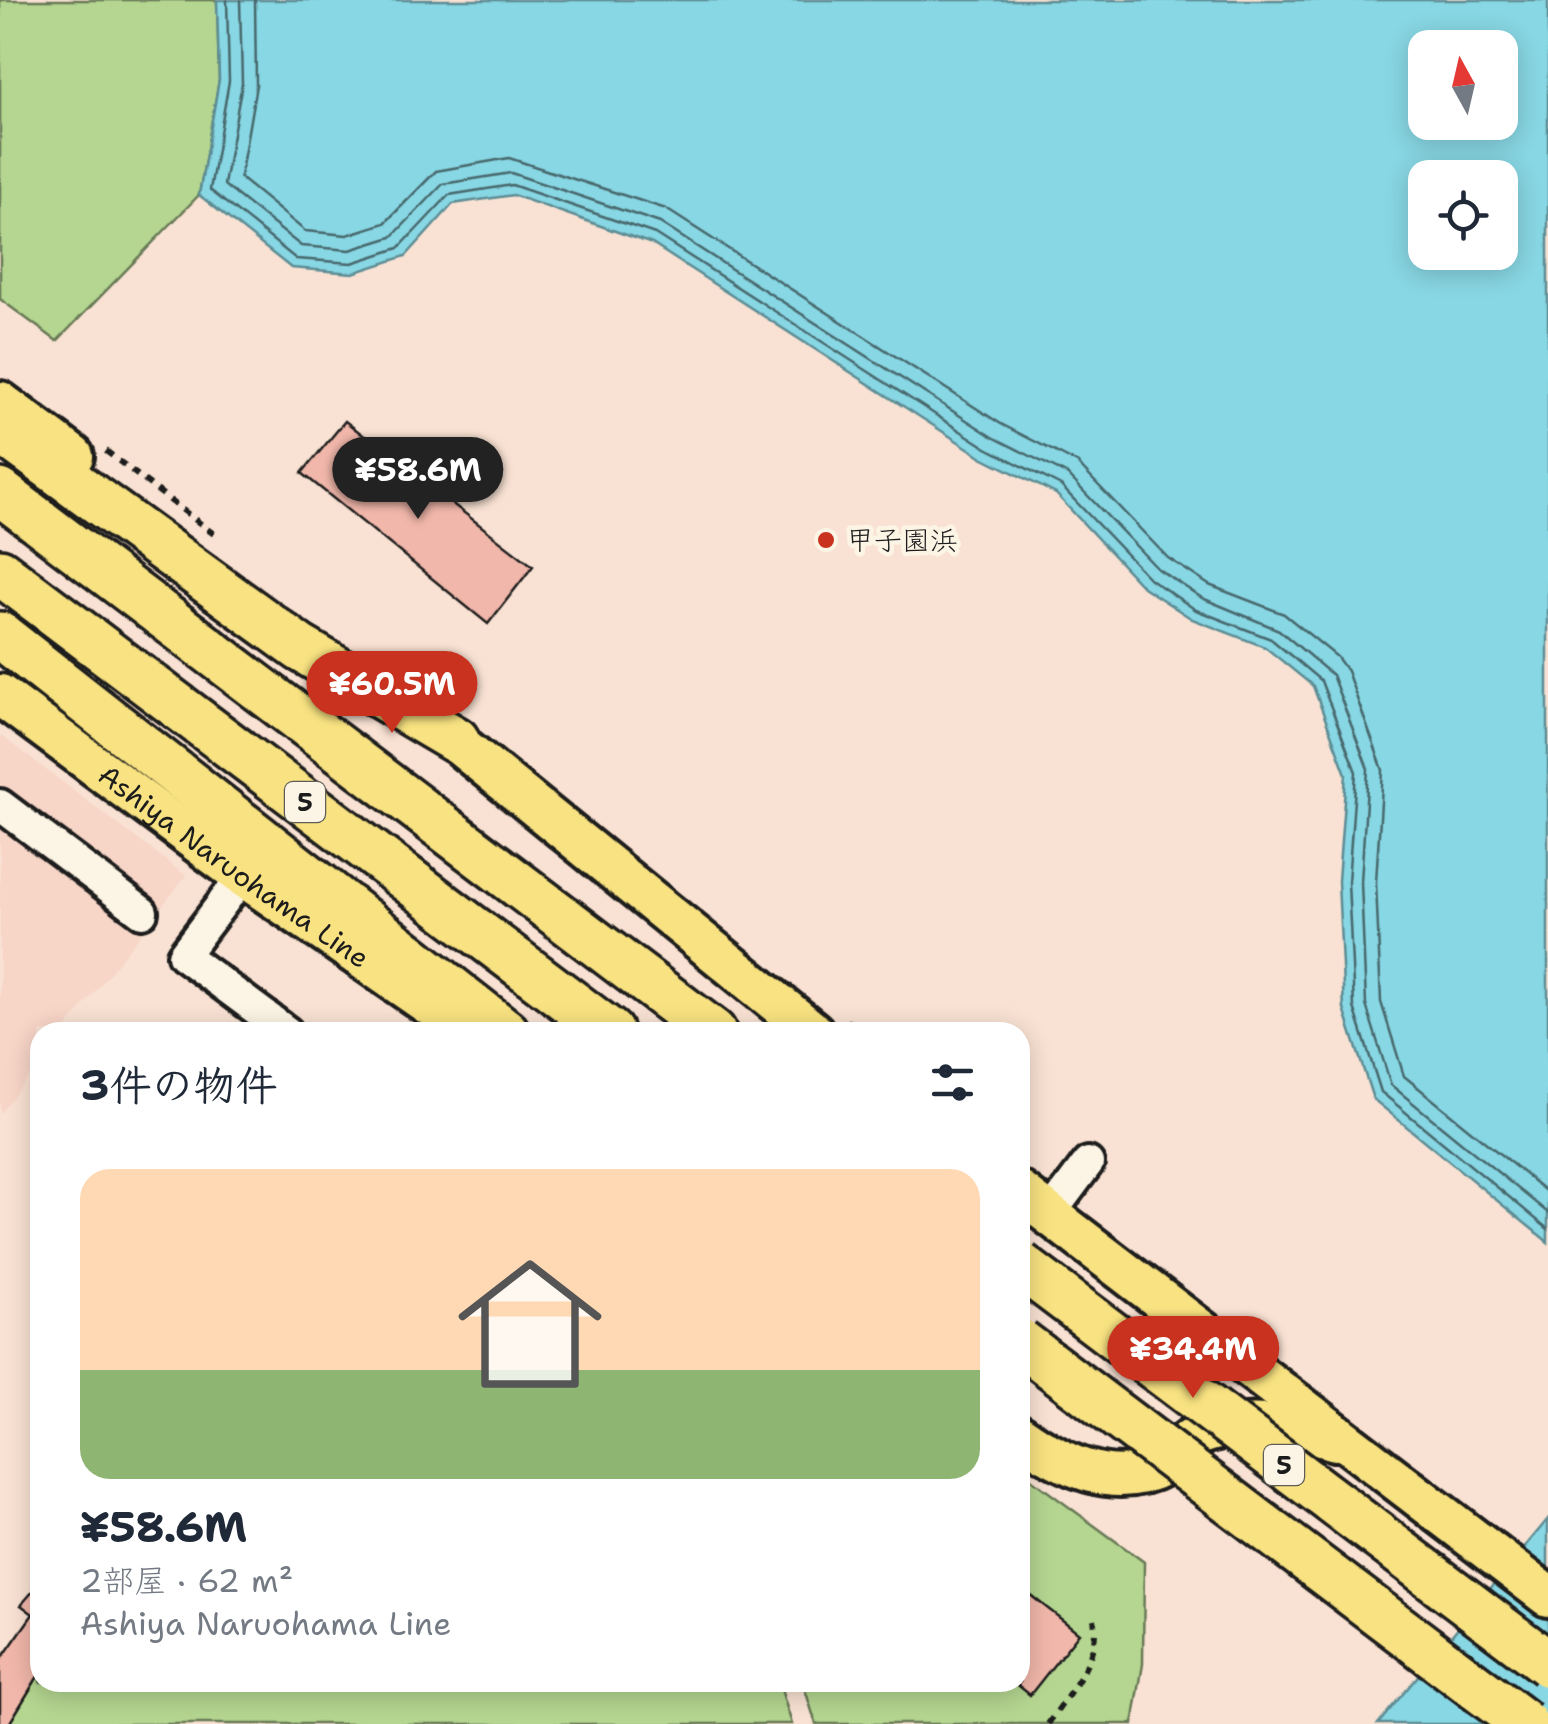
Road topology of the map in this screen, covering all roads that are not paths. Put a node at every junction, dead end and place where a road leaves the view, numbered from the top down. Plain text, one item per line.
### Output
1 (0, 402) edge
2 (0, 430) edge
3 (0, 492) edge
4 (0, 572) edge
5 (0, 635) edge
6 (0, 696) edge
7 (456, 740) junction
8 (0, 804) edge
9 (243, 876) junction
10 (142, 912) dead end
11 (274, 1022) edge
12 (454, 1022) edge
13 (493, 1022) edge
14 (597, 1022) edge
15 (700, 1022) edge
16 (801, 1022) edge
17 (1088, 1163) dead end
18 (1035, 1203) edge
19 (1030, 1273) edge
20 (1188, 1318) junction
21 (1030, 1350) edge
22 (1195, 1436) junction
23 (1030, 1441) edge
24 (1353, 1446) junction
25 (1548, 1596) edge
26 (1548, 1664) edge
27 (1525, 1724) edge

1 - 7 main road
2 - 7 highway
3 - 15 highway, 5
4 - 14 highway, 5
5 - 13 highway
6 - 9 main road, Ashiya Naruohama Line
7 - 16 main road
8 - 10 lane
9 - 11 lane
9 - 12 main road, Ashiya Naruohama Line
17 - 18 lane
18 - 20 main road
19 - 26 highway, 5, bridge
20 - 22 main road
20 - 24 main road
21 - 27 highway, 5, bridge
22 - 23 main road
22 - 24 main road
24 - 25 main road

